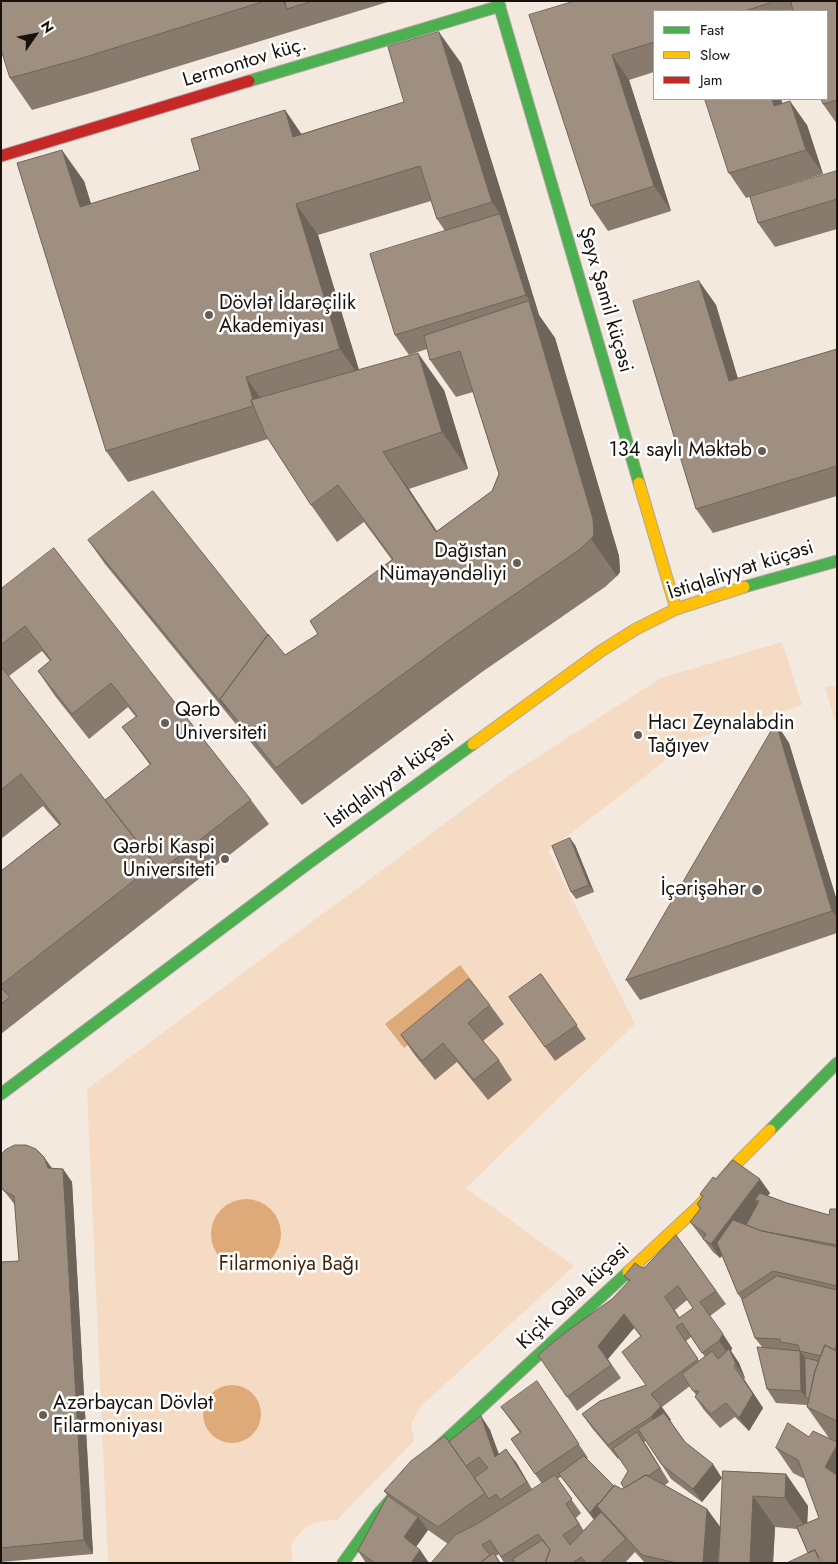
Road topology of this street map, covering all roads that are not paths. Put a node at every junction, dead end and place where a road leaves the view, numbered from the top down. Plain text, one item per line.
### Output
1 (499, 4) edge
2 (1, 156) edge
3 (837, 561) edge
4 (676, 609) junction
5 (837, 1063) edge
6 (1, 1094) edge
7 (343, 1563) edge

1 - 2 main road, Lermontov küç.
1 - 4 main road, Şeyx Şamil küçəsi
3 - 4 main road, İstiqlaliyyət küçəsi
4 - 6 main road, İstiqlaliyyət küçəsi
5 - 7 main road, Kiçik Qala küçəsi

